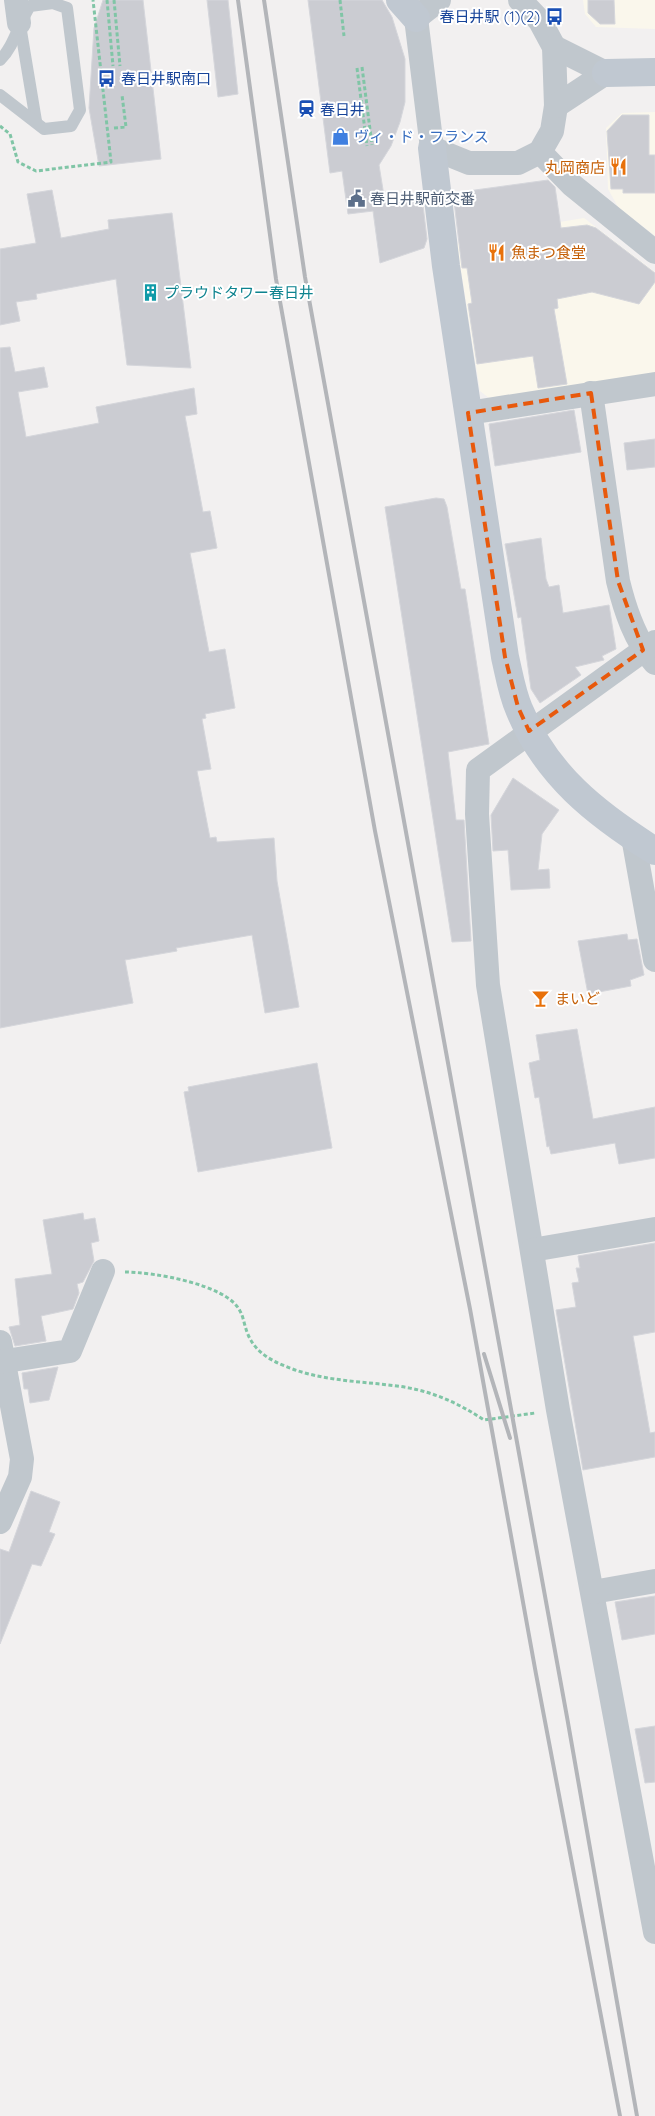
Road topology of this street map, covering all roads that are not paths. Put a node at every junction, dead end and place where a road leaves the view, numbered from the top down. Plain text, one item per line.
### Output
1 (439, 0) edge
2 (520, 0) edge
3 (408, 9) edge
4 (17, 11) edge
5 (554, 47) junction
6 (0, 60) edge
7 (655, 72) edge
8 (606, 73) junction
9 (0, 96) edge
10 (556, 106) junction
11 (36, 121) junction
12 (432, 148) junction
13 (540, 152) junction
14 (655, 252) edge
15 (655, 384) edge
16 (592, 393) junction
17 (468, 412) junction
18 (651, 652) edge
19 (529, 731) junction
20 (644, 844) edge
21 (655, 960) edge
22 (655, 1228) edge
23 (532, 1250) junction
24 (103, 1271) road end
25 (1, 1355) edge
26 (0, 1522) edge
27 (655, 1581) edge
28 (593, 1592) junction
29 (655, 1926) edge

1 - 3 street
2 - 5 street
3 - 12 street
4 - 6 lane
4 - 11 lane
4 - 11 lane
5 - 8 street
5 - 10 street
7 - 8 street
8 - 10 street
9 - 11 lane
10 - 13 street
12 - 13 street
12 - 17 street
13 - 14 street
15 - 16 street
16 - 17 street
16 - 18 street
17 - 19 street
18 - 19 street
19 - 20 street
19 - 23 street
20 - 21 street
22 - 23 street
23 - 28 street
24 - 25 street
25 - 26 street
27 - 28 street
28 - 29 street

